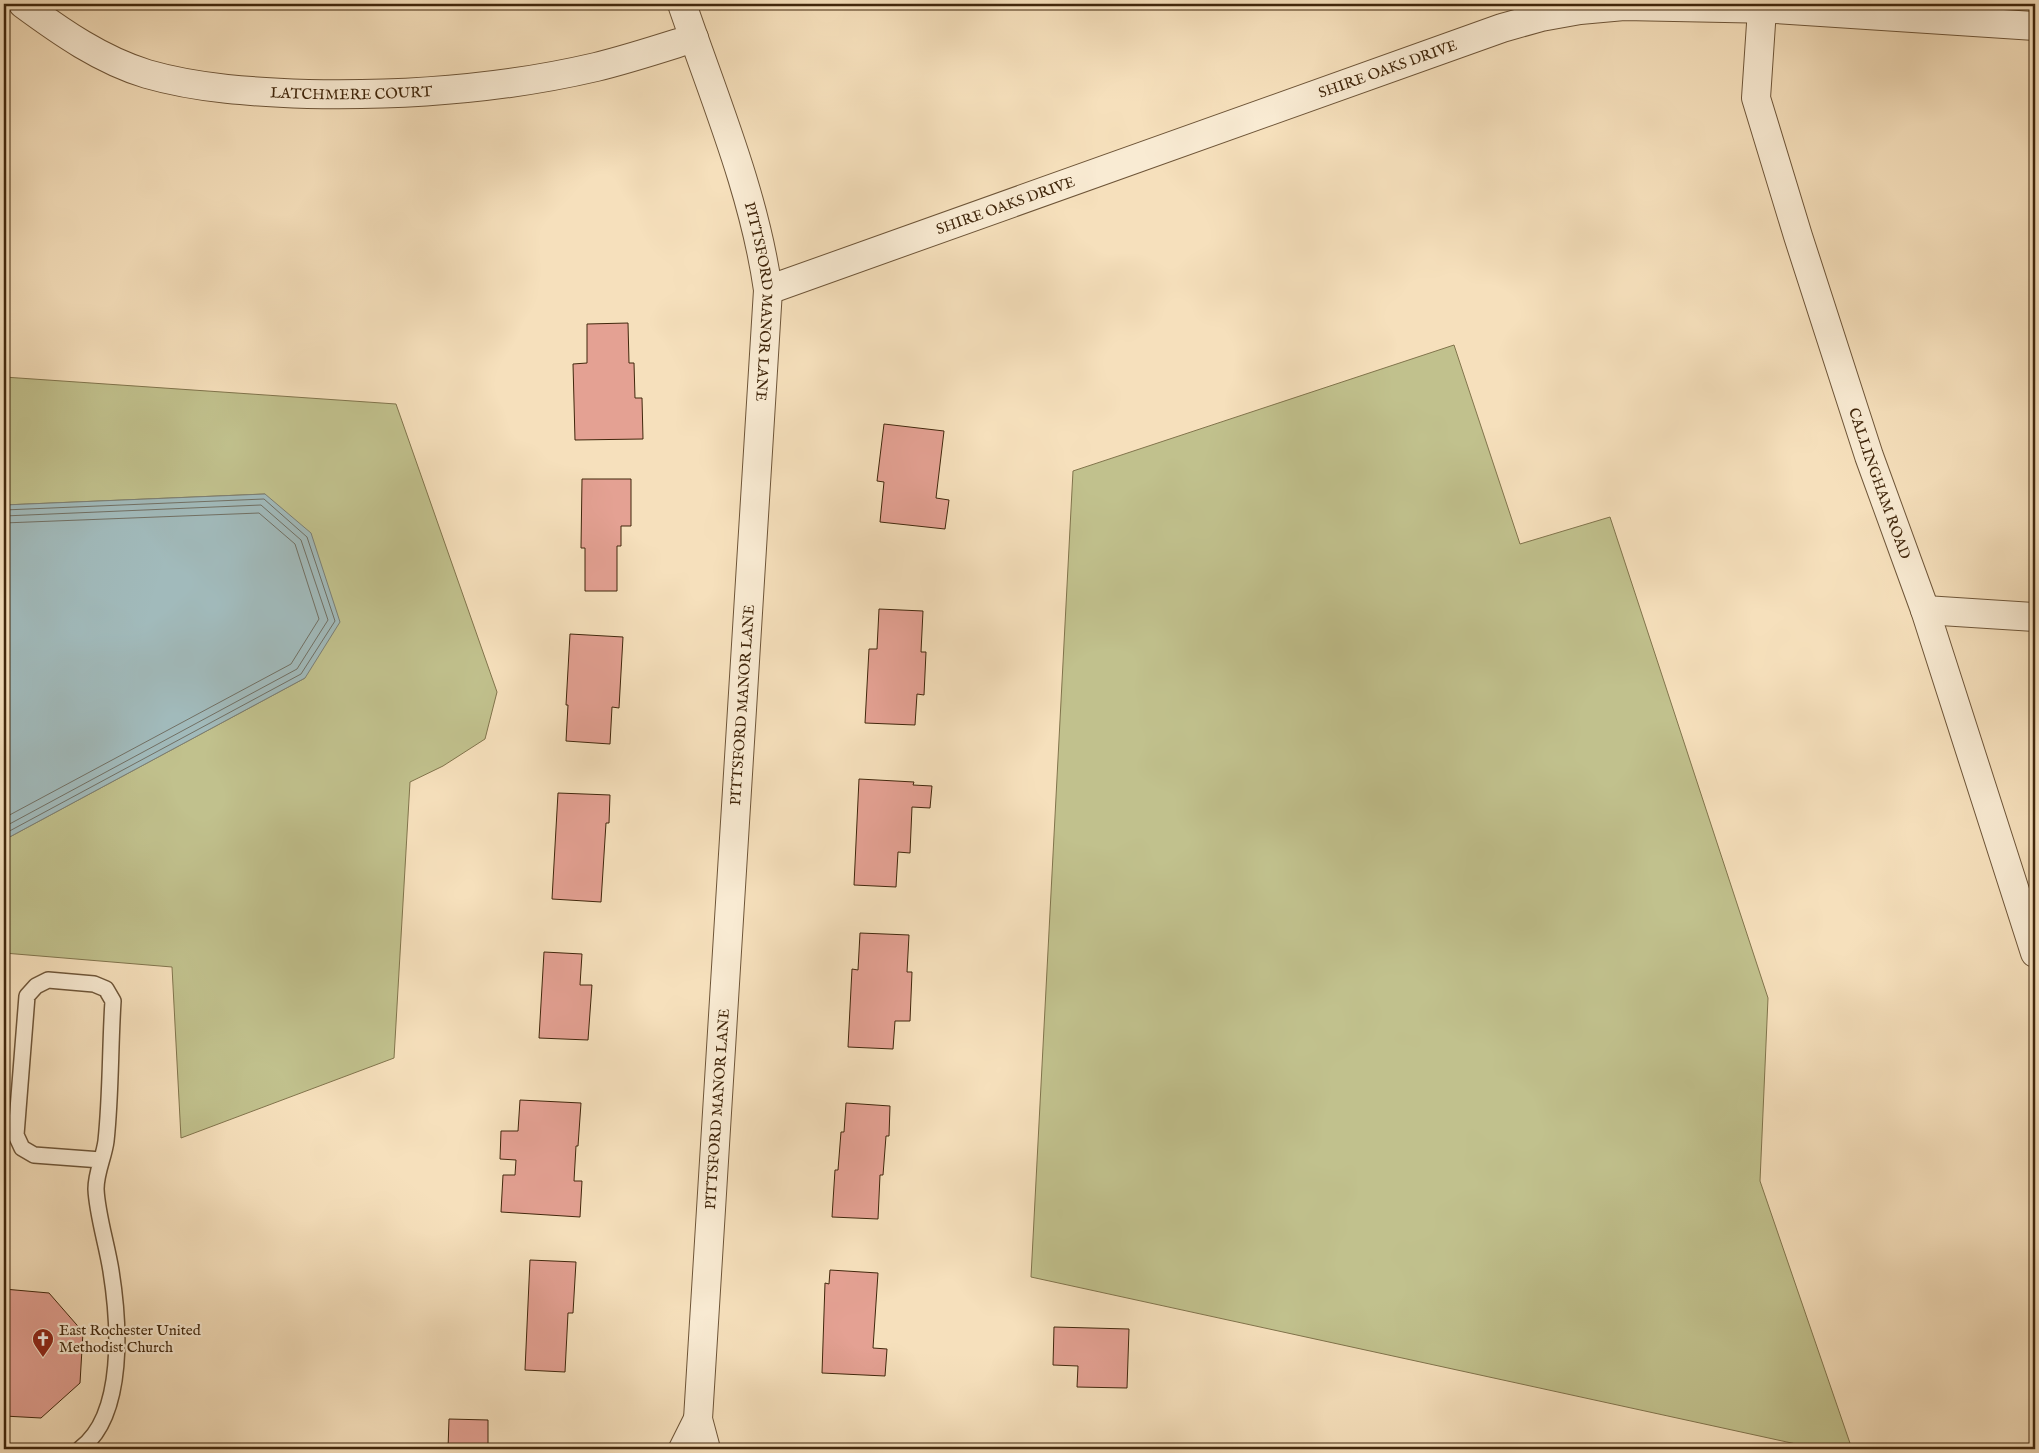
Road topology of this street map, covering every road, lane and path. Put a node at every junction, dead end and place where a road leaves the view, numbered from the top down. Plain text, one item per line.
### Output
1 (23, 4) edge
2 (682, 4) edge
3 (1771, 7) edge
4 (2035, 26) edge
5 (694, 38) junction
6 (768, 290) junction
7 (1925, 610) junction
8 (2035, 617) edge
9 (2035, 953) edge
10 (101, 1160) junction
11 (698, 1419) junction
12 (80, 1449) edge
13 (683, 1449) edge
14 (706, 1449) edge

1 - 5 street, LATCHMERE COURT
2 - 5 street, PITTSFORD MANOR LANE
3 - 4 street, SHIRE OAKS DRIVE
3 - 6 street, SHIRE OAKS DRIVE
3 - 7 street, CALLINGHAM ROAD
5 - 6 street, PITTSFORD MANOR LANE
6 - 11 street, PITTSFORD MANOR LANE
7 - 8 street
7 - 9 street, CALLINGHAM ROAD
10 - 10 lane
10 - 12 lane
11 - 13 street, PITTSFORD MANOR LANE
11 - 14 street, PITTSFORD MANOR LANE

